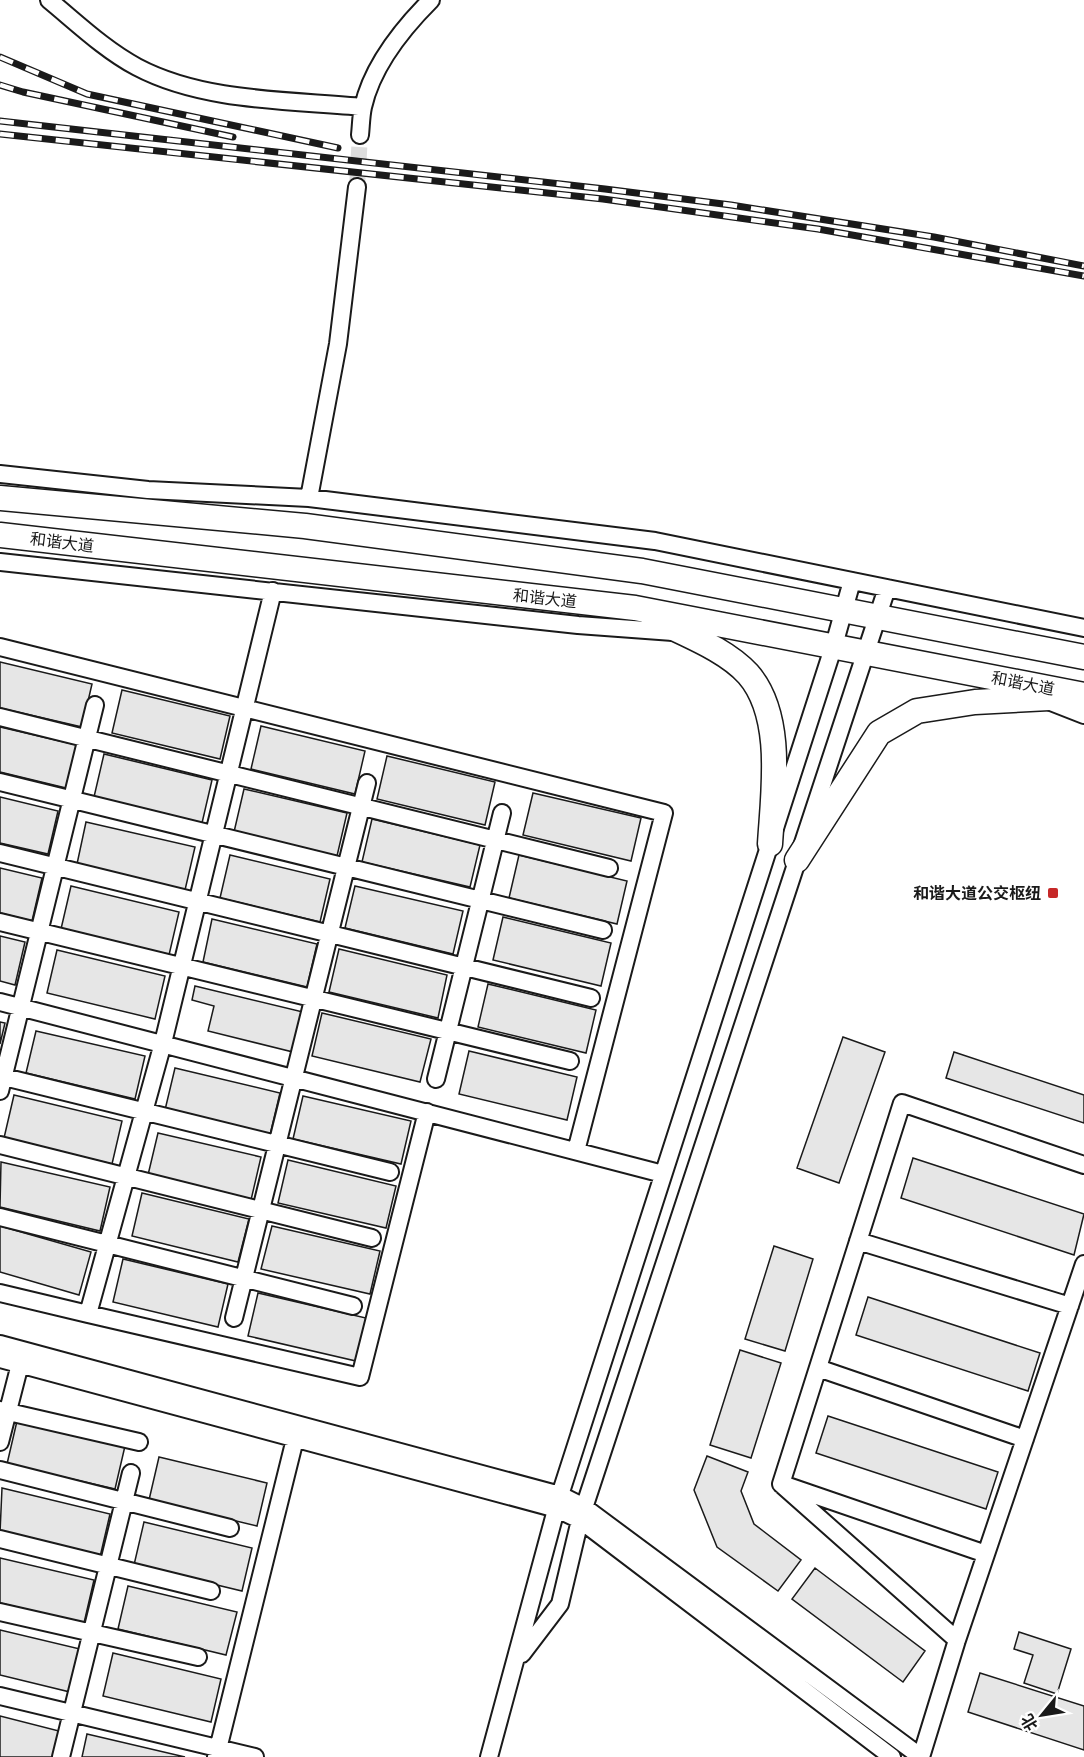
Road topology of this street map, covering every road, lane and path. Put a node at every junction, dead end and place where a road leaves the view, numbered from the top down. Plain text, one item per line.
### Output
1 (49, 0) edge
2 (431, 0) edge
3 (363, 107) junction
4 (360, 135) tunnel mouth
5 (357, 187) tunnel mouth
6 (0, 474) edge
7 (0, 498) edge
8 (309, 498) junction
9 (0, 535) edge
10 (2, 563) edge
11 (852, 581) junction
12 (887, 588) junction
13 (273, 591) junction
14 (635, 608) junction
15 (843, 610) junction
16 (878, 616) junction
17 (1084, 628) edge
18 (680, 633) junction
19 (834, 645) junction
20 (0, 647) edge
21 (866, 652) junction
22 (1084, 657) edge
23 (1084, 696) edge
24 (1042, 698) junction
25 (95, 705) dead end
26 (245, 708) junction
27 (1084, 715) edge
28 (0, 717) edge
29 (87, 738) junction
30 (229, 774) junction
31 (0, 782) edge
32 (367, 783) dead end
33 (72, 799) junction
34 (361, 806) junction
35 (502, 813) dead end
36 (214, 834) junction
37 (496, 840) junction
38 (770, 844) junction
39 (0, 853) edge
40 (797, 860) junction
41 (55, 866) junction
42 (346, 867) junction
43 (609, 868) dead end
44 (481, 900) junction
45 (198, 901) junction
46 (0, 922) edge
47 (603, 930) dead end
48 (39, 931) junction
49 (329, 934) junction
50 (182, 966) junction
51 (464, 967) junction
52 (314, 998) junction
53 (591, 998) dead end
54 (0, 1002) edge
55 (20, 1007) junction
56 (448, 1031) junction
57 (163, 1043) junction
58 (570, 1061) dead end
59 (294, 1077) junction
60 (436, 1079) dead end
61 (1, 1081) edge
62 (144, 1111) junction
63 (427, 1112) junction
64 (278, 1144) junction
65 (0, 1145) edge
66 (576, 1151) junction
67 (1084, 1165) edge
68 (390, 1172) dead end
69 (663, 1174) junction
70 (126, 1177) junction
71 (261, 1211) junction
72 (0, 1217) edge
73 (372, 1238) dead end
74 (858, 1241) junction
75 (108, 1244) junction
76 (1084, 1264) edge
77 (245, 1278) junction
78 (0, 1293) edge
79 (353, 1306) dead end
80 (1070, 1306) junction
81 (88, 1314) junction
82 (234, 1318) dead end
83 (0, 1344) edge
84 (0, 1359) edge
85 (20, 1364) junction
86 (818, 1368) junction
87 (4, 1411) edge
88 (296, 1439) junction
89 (1025, 1439) junction
90 (0, 1442) edge
91 (139, 1442) dead end
92 (0, 1470) edge
93 (131, 1473) dead end
94 (781, 1484) junction
95 (124, 1502) junction
96 (559, 1502) junction
97 (582, 1514) junction
98 (230, 1528) dead end
99 (0, 1539) edge
100 (986, 1554) junction
101 (108, 1565) junction
102 (211, 1591) dead end
103 (0, 1612) edge
104 (91, 1633) junction
105 (957, 1640) junction
106 (198, 1657) dead end
107 (516, 1662) junction
108 (0, 1696) edge
109 (71, 1713) junction
110 (218, 1752) edge
111 (61, 1757) edge
112 (255, 1757) edge
113 (489, 1757) edge
114 (892, 1757) edge
115 (921, 1757) edge

1 - 3 street
2 - 3 street
3 - 4 street
5 - 8 street
6 - 8 street
7 - 15 highway
8 - 11 street
9 - 14 highway, 和谐大道
10 - 13 street
11 - 12 street
11 - 15 street
12 - 16 street
12 - 17 street
13 - 18 street
13 - 26 street
14 - 18 highway
14 - 19 highway, 和谐大道
15 - 16 highway
15 - 19 street
16 - 21 street
16 - 22 highway
18 - 19 street
18 - 38 highway
19 - 21 highway, 和谐大道
19 - 38 street
20 - 26 street
21 - 23 highway, 和谐大道
21 - 24 street
21 - 40 street
23 - 24 highway
24 - 27 street
24 - 40 highway
25 - 29 street
26 - 30 street
26 - 66 street
28 - 29 street
29 - 30 street
29 - 33 street
30 - 34 street
30 - 36 street
31 - 33 street
32 - 34 street
33 - 36 street
33 - 41 street
34 - 37 street
34 - 42 street
35 - 37 street
36 - 42 street
36 - 45 street
37 - 43 street
37 - 44 street
38 - 69 street
39 - 41 street
40 - 97 street
41 - 45 street
41 - 48 street
42 - 44 street
42 - 49 street
44 - 47 street
44 - 51 street
45 - 49 street
45 - 50 street
46 - 48 street
48 - 50 street
48 - 55 street
49 - 51 street
49 - 52 street
50 - 52 street
50 - 57 street
51 - 53 street
51 - 56 street
52 - 56 street
52 - 59 street
54 - 55 street
55 - 57 street
55 - 61 street
56 - 58 street
56 - 60 street
57 - 59 street
57 - 62 street
59 - 63 street
59 - 64 street
61 - 62 street
62 - 64 street
62 - 70 street
63 - 66 street
63 - 81 street
64 - 68 street
64 - 71 street
65 - 70 street
66 - 69 street
67 - 74 street
69 - 96 street
70 - 71 street
70 - 75 street
71 - 73 street
71 - 77 street
72 - 75 street
74 - 80 street
74 - 86 street
75 - 77 street
75 - 81 street
76 - 80 street
77 - 79 street
77 - 82 street
78 - 81 street
80 - 89 street
83 - 96 street
84 - 85 street
85 - 87 street
85 - 88 street
86 - 89 street
86 - 94 street
87 - 90 street
87 - 91 street
88 - 96 street
88 - 110 street
89 - 100 street
92 - 95 street
93 - 95 street
94 - 100 street
94 - 105 street
95 - 98 street
95 - 101 street
96 - 97 street
96 - 107 street
97 - 107 street
97 - 114 street
97 - 115 street
99 - 101 street
100 - 105 street
101 - 102 street
101 - 104 street
103 - 104 street
104 - 106 street
104 - 109 street
105 - 115 street
107 - 113 street
108 - 109 street
109 - 110 street
109 - 111 street
110 - 112 street

